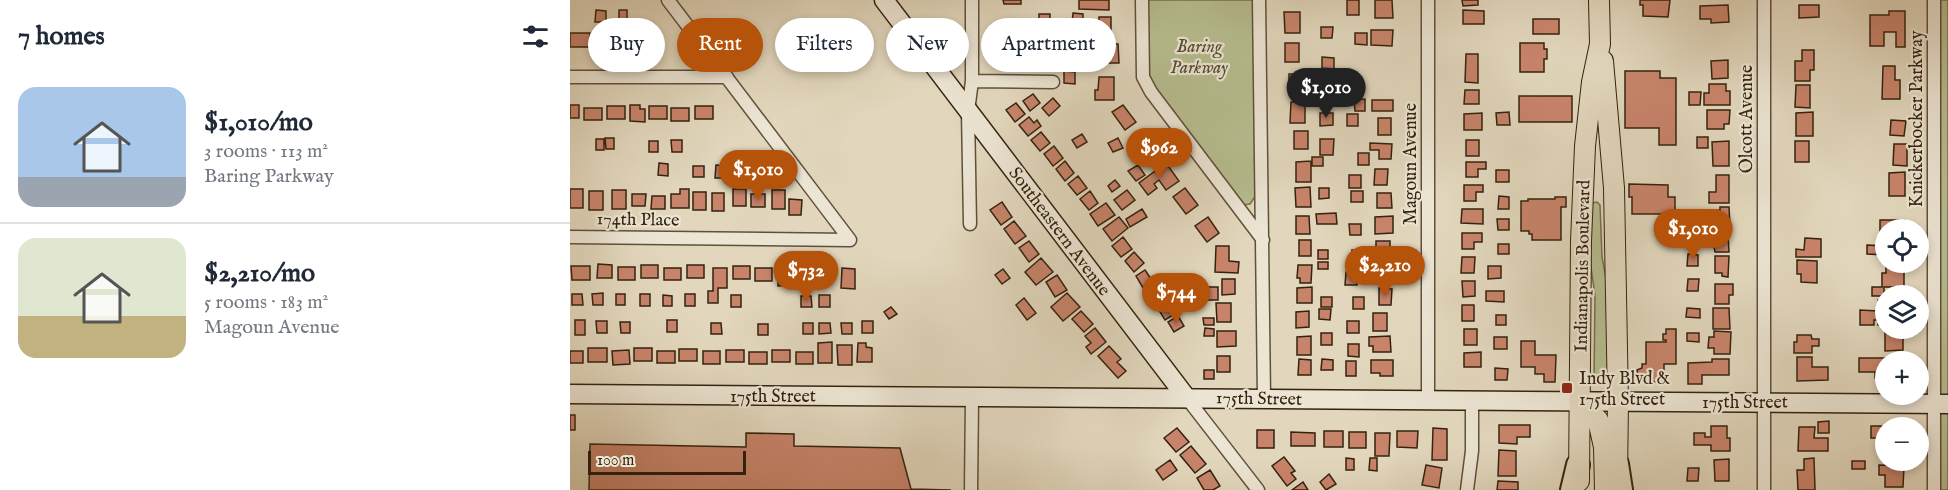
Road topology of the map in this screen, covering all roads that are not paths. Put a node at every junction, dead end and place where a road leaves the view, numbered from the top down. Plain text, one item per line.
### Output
1 (668, 0) edge
2 (884, 0) edge
3 (972, 0) edge
4 (1142, 0) edge
5 (1259, 0) edge
6 (1428, 0) edge
7 (1599, 0) edge
8 (1764, 0) edge
9 (1934, 0) edge
10 (1599, 44) junction
11 (570, 77) edge
12 (727, 77) junction
13 (972, 81) junction
14 (1053, 82) dead end
15 (968, 111) junction
16 (1587, 131) junction
17 (1610, 131) junction
18 (1584, 188) junction
19 (1614, 188) junction
20 (970, 224) dead end
21 (570, 237) edge
22 (1263, 240) junction
23 (570, 394) edge
24 (1186, 397) junction
25 (972, 398) junction
26 (1264, 398) junction
27 (1428, 399) junction
28 (1472, 400) junction
29 (1579, 401) junction
30 (1618, 402) junction
31 (1764, 402) junction
32 (1941, 404) edge
33 (1617, 464) joint
34 (1578, 465) junction
35 (971, 490) edge
36 (1258, 490) edge
37 (1467, 490) edge
38 (1572, 490) edge
39 (1580, 490) edge
40 (1605, 490) edge
41 (1619, 490) edge
42 (1764, 490) edge
43 (1934, 490) edge

1 - 12 street
2 - 15 street, Southeastern Avenue
3 - 13 street
4 - 22 street
5 - 22 street
6 - 27 street, Magoun Avenue
7 - 10 main road, Indianapolis Boulevard
8 - 31 street, Olcott Avenue
9 - 32 street, Knickerbocker Parkway
10 - 16 main road, Indianapolis Boulevard
10 - 17 main road, Indianapolis Boulevard
11 - 12 street
12 - 21 street, 174th Place
13 - 14 street
13 - 15 street
15 - 20 street
15 - 24 street, Southeastern Avenue
16 - 17 main road
16 - 18 main road, Indianapolis Boulevard
17 - 19 main road, Indianapolis Boulevard
18 - 19 main road
18 - 29 main road, Indianapolis Boulevard
19 - 30 main road, Indianapolis Boulevard
22 - 26 street
23 - 25 street, 175th Street
24 - 25 street, 175th Street
24 - 26 street, 175th Street
24 - 36 street, Southeastern Avenue
25 - 35 street
26 - 27 street, 175th Street
27 - 28 street, 175th Street
28 - 29 street, 175th Street
28 - 37 street
29 - 30 street, 175th Street
29 - 34 main road, Indianapolis Boulevard
29 - 40 main road
30 - 31 street, 175th Street
30 - 33 main road, Indianapolis Boulevard
31 - 32 street, 175th Street
31 - 42 street, Olcott Avenue
32 - 43 street, Knickerbocker Parkway
33 - 41 highway
34 - 38 highway
34 - 39 main road, Indianapolis Boulevard

